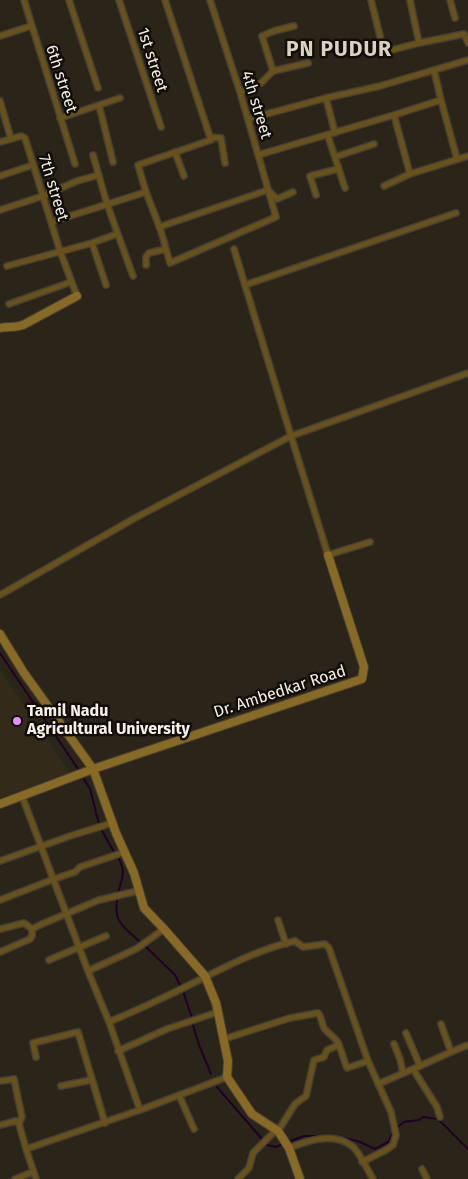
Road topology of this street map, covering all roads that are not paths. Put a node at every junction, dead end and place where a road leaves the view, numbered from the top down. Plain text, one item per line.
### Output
1 (24, 0) edge
2 (69, 0) edge
3 (165, 0) edge
4 (210, 0) edge
5 (371, 0) edge
6 (410, 0) edge
7 (450, 0) edge
8 (121, 1) edge
9 (455, 18) dead end
10 (31, 26) junction
11 (294, 26) dead end
12 (462, 27) dead end
13 (464, 34) junction
14 (0, 36) edge
15 (419, 43) junction
16 (468, 43) edge
17 (468, 60) edge
18 (308, 63) dead end
19 (434, 70) junction
20 (273, 71) junction
21 (98, 88) dead end
22 (240, 92) junction
23 (120, 98) dead end
24 (326, 98) junction
25 (441, 100) junction
26 (0, 101) edge
27 (99, 105) junction
28 (394, 115) junction
29 (60, 118) junction
30 (248, 119) junction
31 (161, 127) dead end
32 (335, 133) junction
33 (328, 136) junction
34 (210, 138) junction
35 (11, 139) junction
36 (0, 142) edge
37 (374, 144) dead end
38 (175, 152) junction
39 (93, 155) dead end
40 (258, 155) junction
41 (468, 156) edge
42 (335, 157) junction
43 (457, 159) junction
44 (113, 162) dead end
45 (225, 163) dead end
46 (75, 164) dead end
47 (33, 165) junction
48 (338, 169) junction
49 (410, 174) junction
50 (99, 175) junction
51 (0, 176) edge
52 (184, 176) dead end
53 (384, 186) dead end
54 (345, 188) dead end
55 (268, 190) junction
56 (146, 192) junction
57 (293, 192) dead end
58 (316, 195) dead end
59 (43, 196) junction
60 (107, 204) junction
61 (0, 210) edge
62 (456, 212) dead end
63 (51, 222) junction
64 (160, 227) junction
65 (117, 234) junction
66 (92, 243) junction
67 (166, 249) junction
68 (234, 249) dead end
69 (60, 251) junction
70 (146, 265) dead end
71 (7, 266) dead end
72 (133, 276) dead end
73 (71, 282) junction
74 (106, 285) dead end
75 (245, 285) junction
76 (77, 296) joint
77 (9, 304) dead end
78 (0, 328) edge
79 (468, 373) edge
80 (291, 436) junction
81 (370, 542) dead end
82 (328, 555) junction
83 (0, 595) edge
84 (0, 634) edge
85 (93, 769) junction
86 (22, 796) junction
87 (0, 804) edge
88 (112, 823) junction
89 (42, 846) junction
90 (125, 852) junction
91 (0, 861) edge
92 (54, 879) junction
93 (138, 891) junction
94 (0, 892) edge
95 (1, 899) edge
96 (67, 914) junction
97 (278, 920) dead end
98 (164, 928) junction
99 (0, 929) edge
100 (32, 929) junction
101 (106, 936) dead end
102 (286, 944) junction
103 (79, 948) junction
104 (0, 952) edge
105 (49, 960) dead end
106 (88, 971) junction
107 (205, 976) junction
108 (218, 1012) junction
109 (109, 1022) junction
110 (440, 1024) dead end
111 (406, 1033) dead end
112 (224, 1038) junction
113 (394, 1044) dead end
114 (340, 1045) junction
115 (468, 1045) edge
116 (118, 1051) junction
117 (451, 1052) junction
118 (36, 1057) dead end
119 (368, 1061) junction
120 (420, 1066) junction
121 (413, 1069) junction
122 (403, 1073) junction
123 (227, 1077) junction
124 (92, 1080) junction
125 (0, 1081) edge
126 (378, 1084) junction
127 (61, 1086) dead end
128 (179, 1095) junction
129 (140, 1110) junction
130 (440, 1117) dead end
131 (105, 1123) junction
132 (19, 1124) junction
133 (0, 1125) edge
134 (194, 1129) dead end
135 (277, 1130) junction
136 (287, 1146) junction
137 (26, 1149) junction
138 (362, 1162) junction
139 (422, 1170) dead end
140 (34, 1172) junction
141 (15, 1179) edge
142 (36, 1179) edge
143 (238, 1179) edge
144 (300, 1179) edge
145 (373, 1179) edge
146 (427, 1179) edge

1 - 10 street, 6th street
2 - 21 street
3 - 34 street
4 - 22 street, 4th street
5 - 15 street
6 - 15 street
7 - 9 street
8 - 31 street, 1st street
10 - 14 street
10 - 29 street, 6th street
11 - 20 street
12 - 13 street
13 - 15 street
13 - 16 street
17 - 19 street
18 - 20 street
19 - 24 street
19 - 25 street
20 - 22 street
22 - 30 street, 4th street
23 - 27 street
24 - 30 street
24 - 32 street
25 - 28 street
25 - 43 street
26 - 35 street
27 - 29 street
27 - 44 street
28 - 32 street
28 - 49 street
29 - 46 street, 6th street
30 - 40 street, 4th street
32 - 33 street
33 - 40 street
33 - 42 street
34 - 38 street
34 - 45 street
35 - 36 street
35 - 47 street, 7th street
37 - 42 street
38 - 52 street
38 - 56 street
39 - 50 street
40 - 55 street, 4th street
41 - 43 street
42 - 48 street
43 - 49 street
47 - 51 street
47 - 59 street, 7th street
48 - 54 street
48 - 58 street
49 - 53 street
50 - 59 street
50 - 60 street
55 - 57 street
55 - 64 street
55 - 67 street, 4th street
56 - 60 street
56 - 64 street
59 - 61 street
59 - 63 street, 7th street
60 - 63 street
60 - 65 street
62 - 75 street
63 - 69 street, 7th street
64 - 67 street
65 - 66 street
65 - 72 street
66 - 69 street
66 - 74 street
67 - 70 street
68 - 75 street
69 - 71 street
69 - 73 street, 7th street
73 - 76 street, 7th street
73 - 77 street
75 - 80 street
76 - 78 street
79 - 80 street
80 - 82 street
80 - 83 street
81 - 82 street
82 - 85 street, Dr. Ambedkar Road
84 - 85 street
85 - 86 street, Dr. Ambedkar Road
85 - 88 street
86 - 87 street, Dr. Ambedkar Road
86 - 89 street
88 - 89 street
88 - 90 street
89 - 91 street
89 - 92 street
90 - 92 street
90 - 93 street
92 - 95 street
92 - 96 street
93 - 96 street
93 - 98 street
94 - 95 street
96 - 100 street
96 - 103 street
97 - 102 street
98 - 106 street
98 - 107 street
99 - 100 street
100 - 104 street
101 - 103 street
102 - 107 street
102 - 119 street
103 - 105 street
103 - 106 street
106 - 109 street
107 - 108 street
107 - 109 street
108 - 112 street
108 - 116 street
109 - 116 street
110 - 117 street
111 - 120 street
112 - 114 street
112 - 123 street
113 - 122 street
114 - 119 street
114 - 135 street
115 - 117 street
116 - 129 street
117 - 120 street
118 - 124 street
119 - 126 street
120 - 121 street
121 - 122 street
121 - 130 street
122 - 126 street
123 - 128 street
123 - 135 street
124 - 127 street
124 - 131 street
125 - 132 street
126 - 138 street
128 - 129 street
128 - 134 street
129 - 131 street
131 - 137 street
132 - 133 street
132 - 137 street
135 - 136 street
135 - 143 street
136 - 138 street
136 - 144 street
137 - 140 street
138 - 145 street
139 - 146 street
140 - 141 street
140 - 142 street

